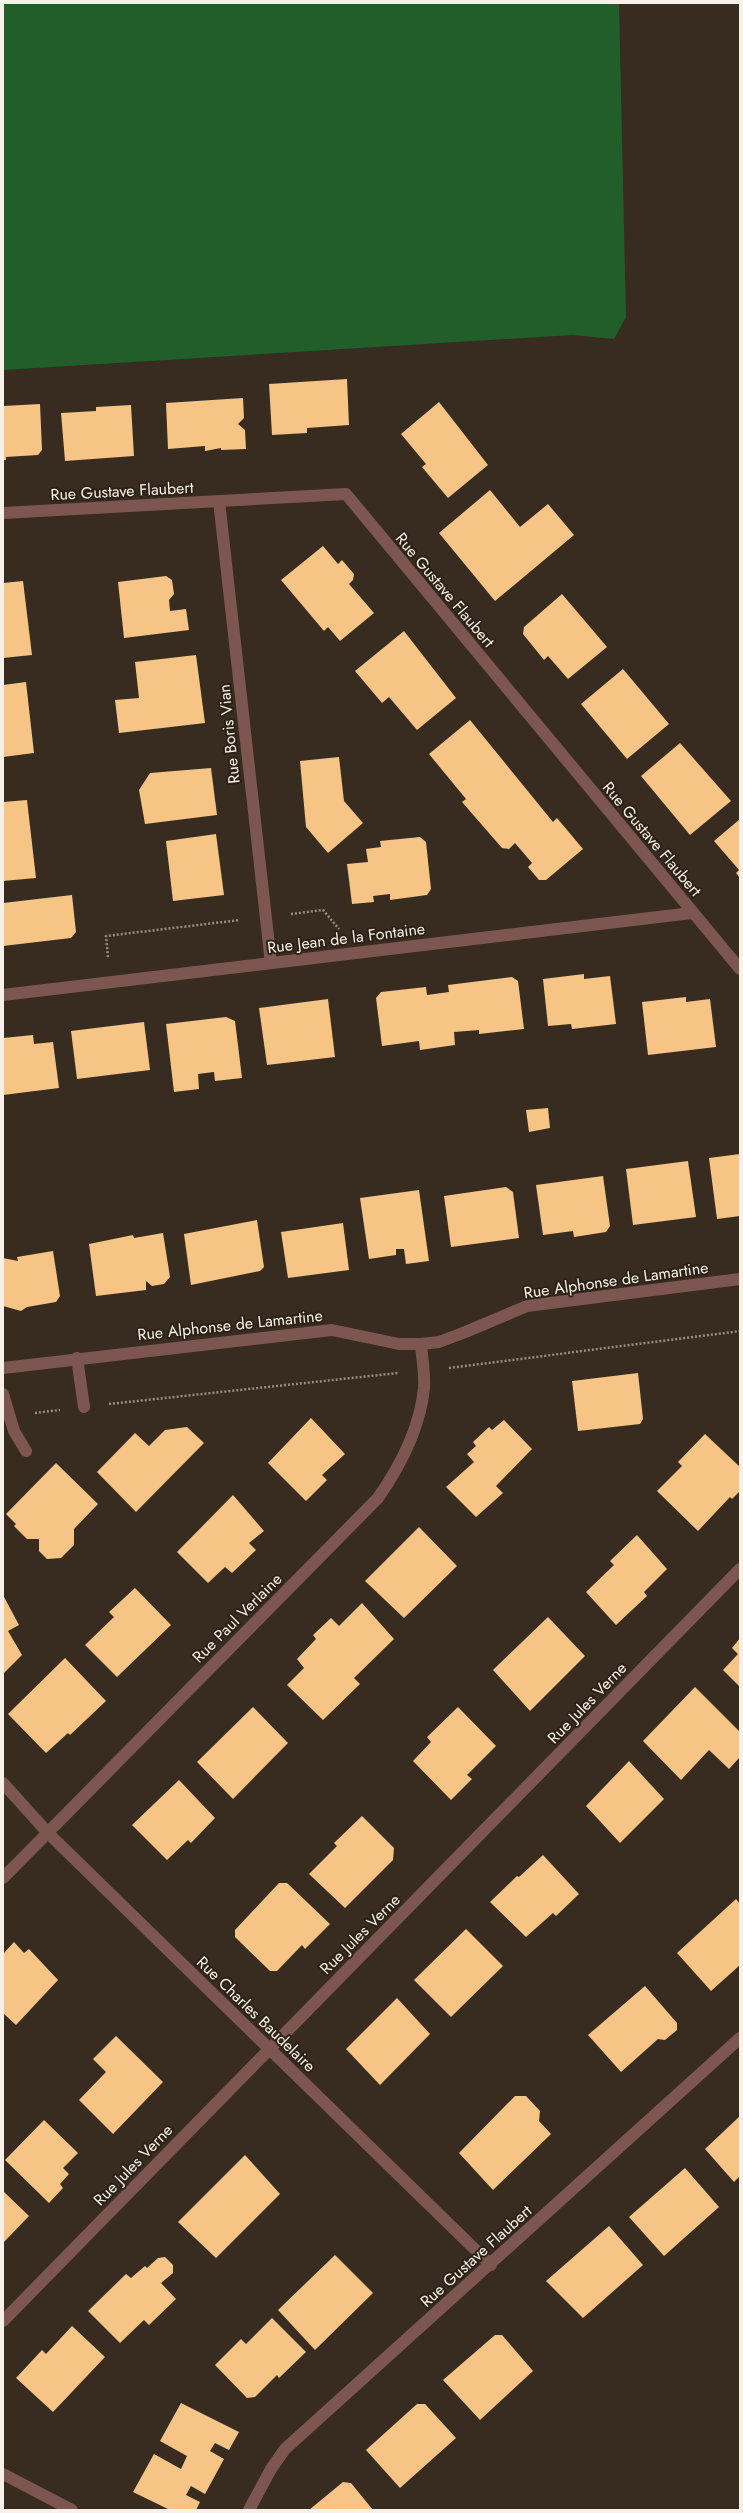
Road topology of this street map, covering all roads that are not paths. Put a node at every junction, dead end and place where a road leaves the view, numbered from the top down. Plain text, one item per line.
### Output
1 (219, 501) junction
2 (3, 513) edge
3 (692, 913) junction
4 (272, 963) junction
5 (740, 969) edge
6 (3, 995) edge
7 (740, 1279) edge
8 (421, 1344) junction
9 (77, 1358) junction
10 (3, 1368) edge
11 (3, 1394) edge
12 (84, 1407) road end
13 (26, 1451) dead end
14 (740, 1569) edge
15 (3, 1783) edge
16 (48, 1834) junction
17 (3, 1878) edge
18 (740, 2038) edge
19 (269, 2049) junction
20 (491, 2265) junction
21 (3, 2321) edge
22 (3, 2474) edge
23 (72, 2510) edge
24 (249, 2510) edge

1 - 2 street, Rue Gustave Flaubert
1 - 3 street, Rue Gustave Flaubert
1 - 4 street, Rue Boris Vian
3 - 4 street, Rue Jean de la Fontaine
3 - 5 street, Rue Gustave Flaubert
4 - 6 street, Rue Jean de la Fontaine
7 - 8 street, Rue Alphonse de Lamartine
8 - 9 street, Rue Alphonse de Lamartine
8 - 16 street, Rue Paul Verlaine
9 - 10 street, Rue Alphonse de Lamartine
9 - 12 street
11 - 13 street
14 - 19 street, Rue Jules Verne
15 - 16 street, Rue Charles Baudelaire
16 - 17 street, Rue Paul Verlaine
16 - 19 street, Rue Charles Baudelaire
18 - 20 street, Rue Gustave Flaubert
19 - 20 street, Rue Charles Baudelaire
19 - 21 street, Rue Jules Verne
20 - 24 street, Rue Gustave Flaubert
22 - 23 street

